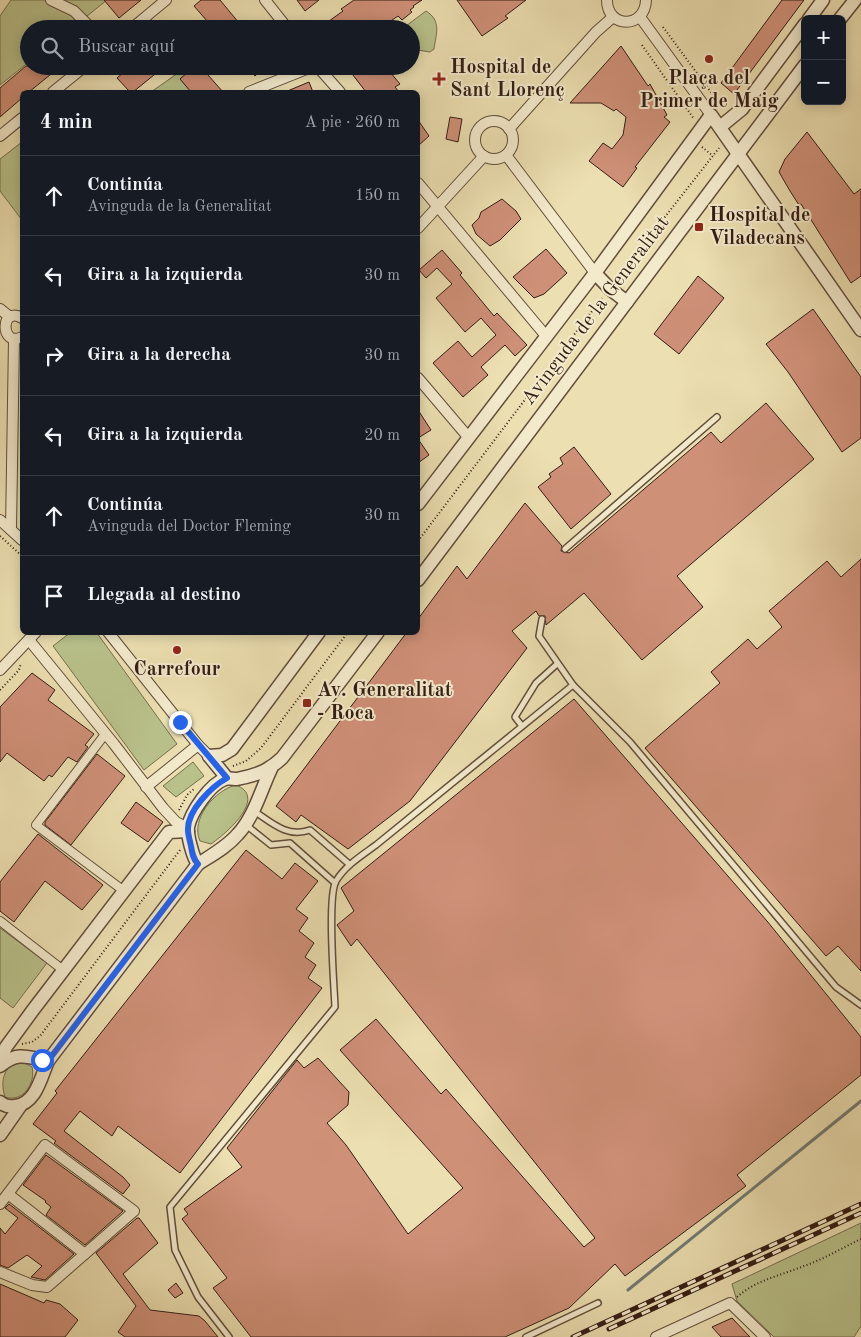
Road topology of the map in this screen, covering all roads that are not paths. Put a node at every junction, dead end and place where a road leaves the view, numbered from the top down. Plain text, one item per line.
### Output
1 (51, 0) edge
2 (166, 0) edge
3 (265, 0) edge
4 (607, 0) edge
5 (646, 0) edge
6 (823, 0) edge
7 (855, 0) edge
8 (812, 15) edge
9 (843, 15) edge
10 (613, 17) junction
11 (640, 17) junction
12 (83, 20) edge
13 (142, 20) edge
14 (281, 20) edge
15 (801, 29) edge
16 (801, 70) edge
17 (74, 75) edge
18 (293, 75) edge
19 (324, 75) edge
20 (55, 90) edge
21 (254, 90) edge
22 (338, 90) edge
23 (711, 115) junction
24 (20, 120) edge
25 (720, 127) junction
26 (509, 129) junction
27 (0, 136) edge
28 (506, 155) junction
29 (484, 156) junction
30 (738, 156) junction
31 (420, 185) edge
32 (438, 206) junction
33 (420, 226) edge
34 (595, 274) junction
35 (627, 302) junction
36 (0, 309) edge
37 (10, 317) junction
38 (20, 317) edge
39 (861, 330) edge
40 (546, 336) junction
41 (18, 338) edge
42 (420, 380) edge
43 (717, 417) dead end
44 (469, 438) junction
45 (420, 501) edge
46 (0, 520) edge
47 (11, 529) junction
48 (20, 538) edge
49 (565, 549) dead end
50 (420, 577) edge
51 (542, 619) dead end
52 (110, 635) edge
53 (317, 635) edge
54 (376, 635) edge
55 (33, 636) edge
56 (557, 664) junction
57 (0, 670) edge
58 (572, 685) junction
59 (522, 726) junction
60 (106, 734) junction
61 (198, 745) junction
62 (209, 756) junction
63 (271, 769) junction
64 (227, 776) junction
65 (146, 787) junction
66 (253, 809) junction
67 (245, 824) junction
68 (175, 827) junction
69 (189, 834) junction
70 (220, 850) junction
71 (198, 864) junction
72 (349, 864) junction
73 (335, 883) junction
74 (124, 891) junction
75 (0, 921) edge
76 (63, 970) junction
77 (861, 1005) edge
78 (34, 1058) junction
79 (0, 1061) edge
80 (48, 1061) junction
81 (0, 1066) edge
82 (42, 1075) junction
83 (1, 1103) edge
84 (21, 1106) junction
85 (0, 1135) edge
86 (8, 1194) junction
87 (0, 1204) edge
88 (85, 1254) junction
89 (0, 1272) edge
90 (598, 1303) dead end
91 (229, 1337) edge
92 (526, 1337) edge
93 (656, 1337) edge
94 (765, 1337) edge

1 - 12 street
2 - 13 street
3 - 14 street
4 - 10 street
5 - 11 street
6 - 8 street
7 - 9 street
10 - 11 street
10 - 26 street
11 - 23 street
15 - 25 street
16 - 30 street, Avinguda de la Generalitat
17 - 20 street
18 - 21 street
19 - 22 street
23 - 25 street
23 - 34 street
24 - 27 street
25 - 30 street
26 - 28 street
26 - 29 street
28 - 29 street
28 - 34 street
29 - 32 street
30 - 35 street, Avinguda de la Generalitat
30 - 39 street
31 - 32 street
32 - 33 street
32 - 40 street
34 - 35 street
34 - 40 street
35 - 50 street, Avinguda de la Generalitat
36 - 37 street
37 - 38 street
37 - 41 street
40 - 44 street
41 - 47 street
42 - 44 street
43 - 49 lane
44 - 45 street
46 - 47 street
47 - 48 street
51 - 56 lane
52 - 61 street
53 - 62 street
54 - 63 street
55 - 57 street
55 - 60 street
56 - 58 lane
56 - 59 lane
58 - 59 lane
58 - 77 lane
59 - 72 lane
60 - 65 street
60 - 74 street
61 - 62 street
61 - 65 street
62 - 64 street
63 - 64 street
63 - 66 street
64 - 66 street
64 - 69 street
65 - 68 street
66 - 67 street
66 - 72 lane
67 - 70 street
67 - 73 lane
68 - 69 street
68 - 74 street
69 - 70 street
69 - 71 street
70 - 71 street
71 - 80 street
72 - 73 lane
73 - 91 lane
74 - 76 street
75 - 76 street
76 - 79 street
78 - 80 street
78 - 81 street
78 - 82 street
80 - 82 street
82 - 84 street
83 - 84 street
83 - 85 street
84 - 85 street
86 - 87 street
86 - 88 street
86 - 88 street
88 - 89 street
90 - 92 lane
93 - 94 street

